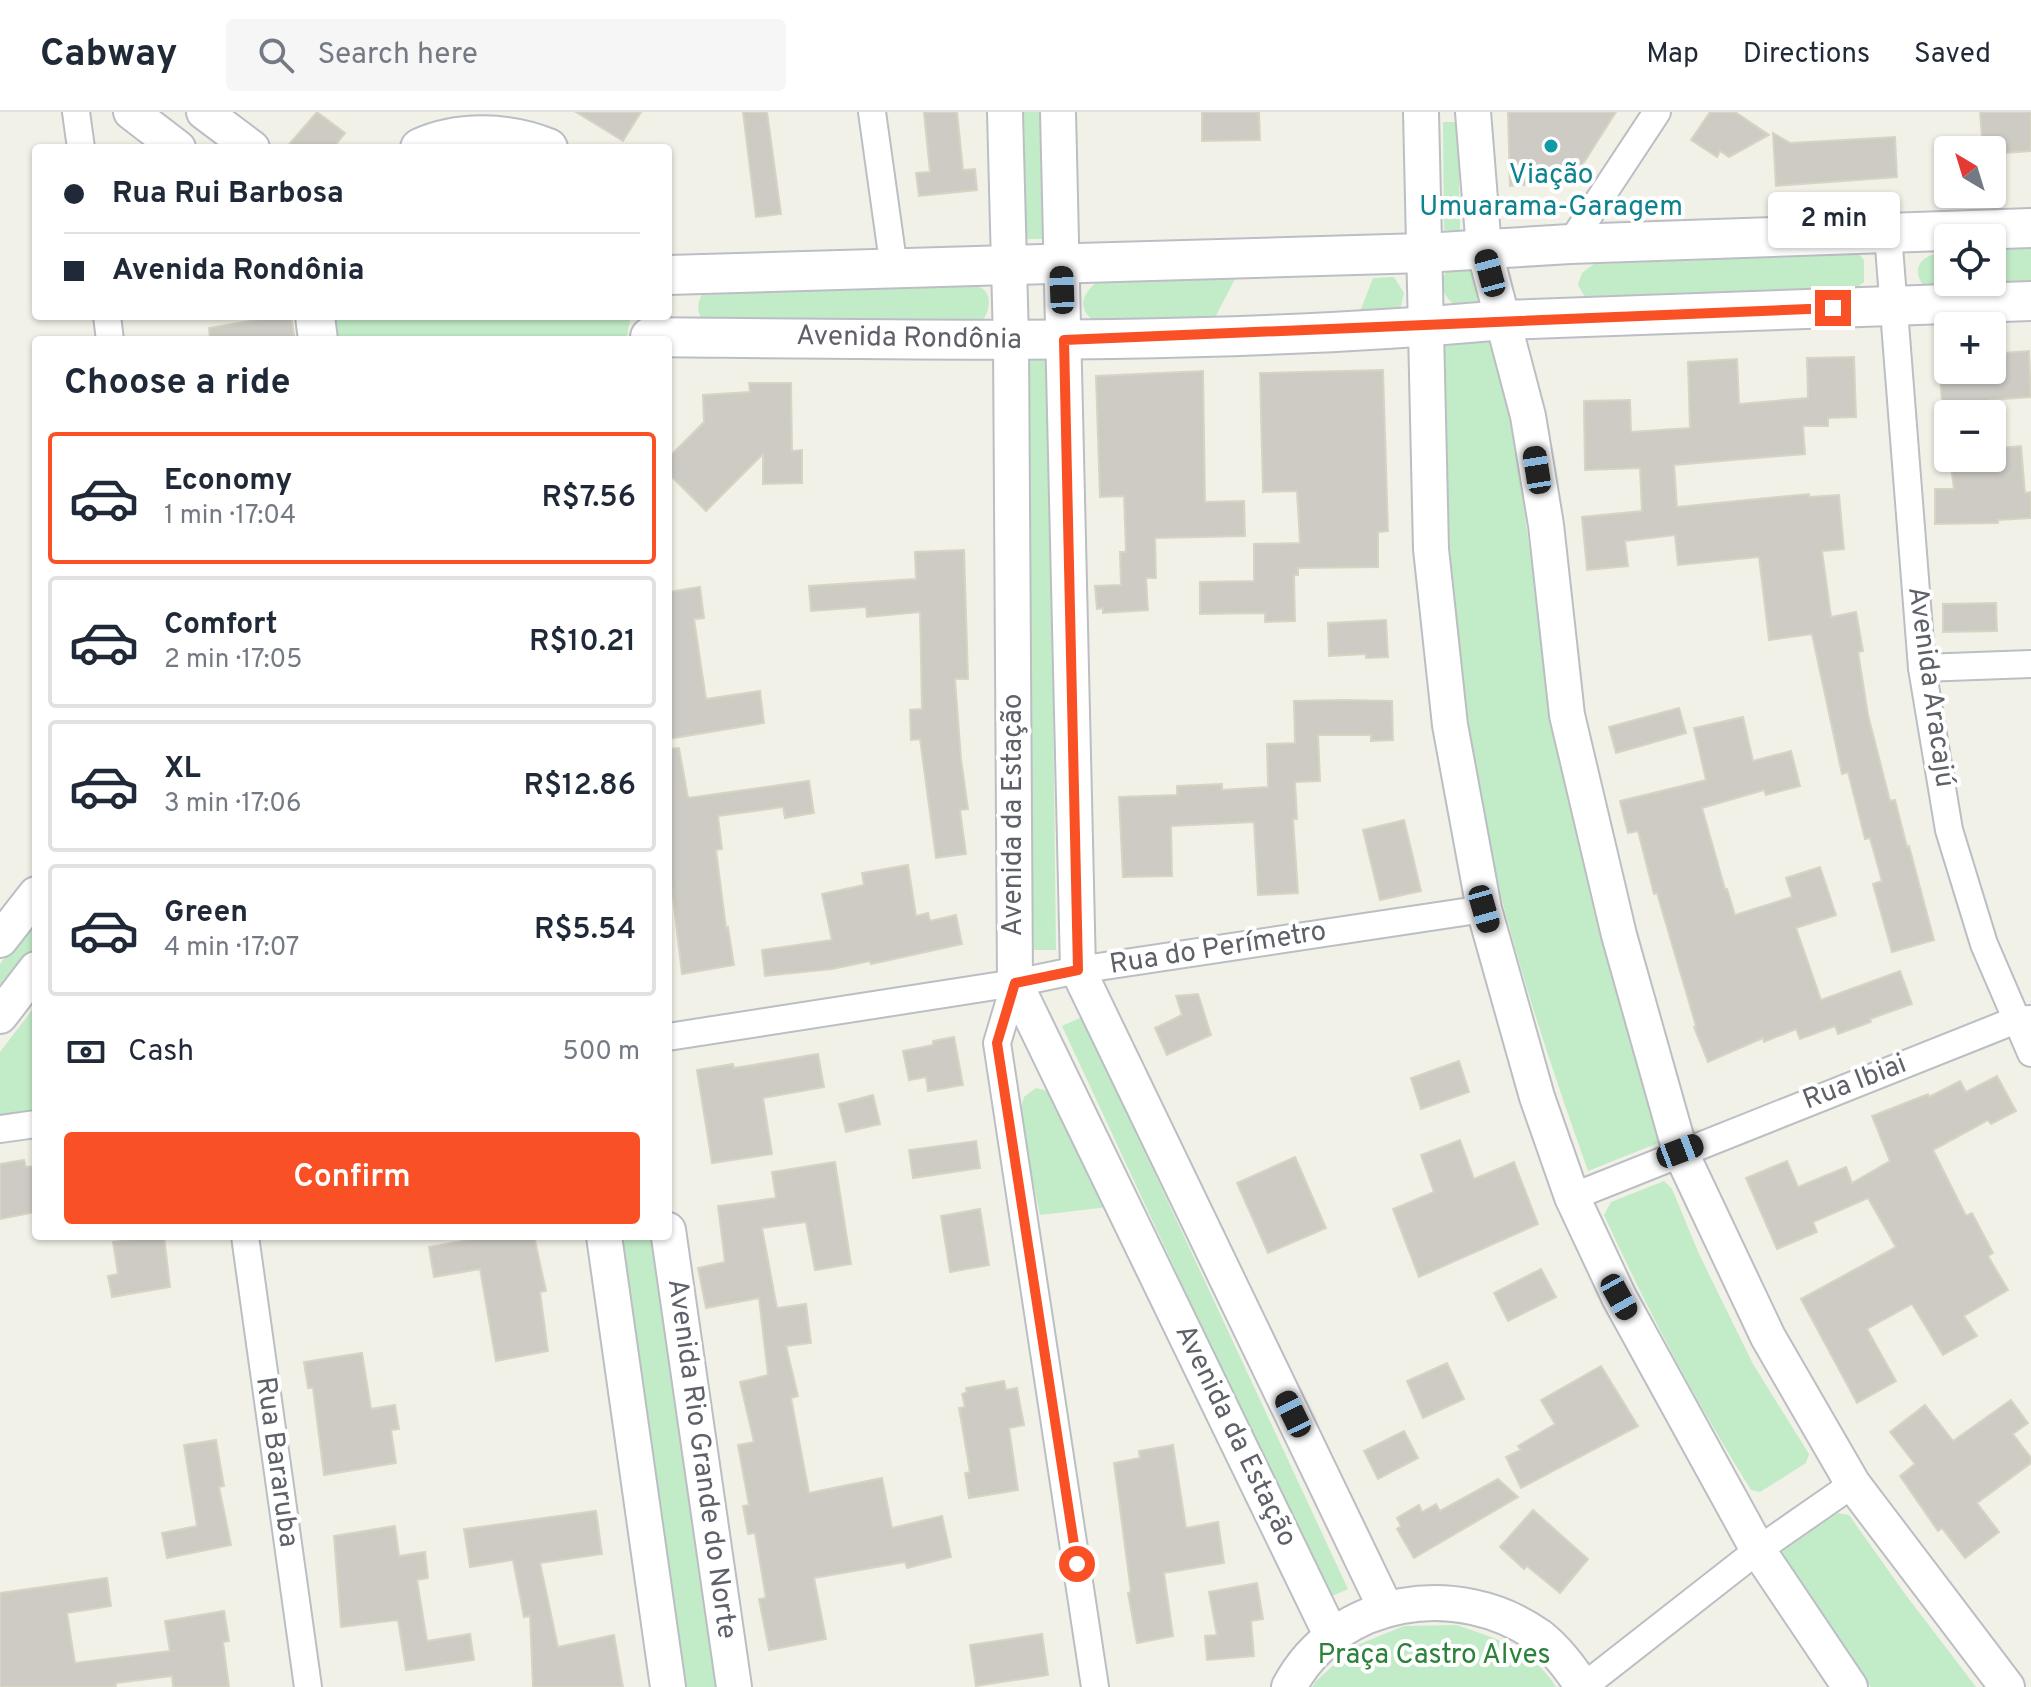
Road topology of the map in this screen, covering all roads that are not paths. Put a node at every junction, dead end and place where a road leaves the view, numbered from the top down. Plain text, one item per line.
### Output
1 (76, 112) edge
2 (131, 112) edge
3 (204, 112) edge
4 (872, 112) edge
5 (1005, 112) edge
6 (1058, 112) edge
7 (1421, 112) edge
8 (1473, 112) edge
9 (1657, 112) edge
10 (503, 124) edge
11 (425, 134) edge
12 (80, 144) edge
13 (173, 144) edge
14 (247, 144) edge
15 (540, 144) edge
16 (2031, 228) edge
17 (1888, 234) junction
18 (1570, 244) junction
19 (1484, 249) junction
20 (1424, 253) junction
21 (1061, 265) junction
22 (1010, 267) junction
23 (894, 269) junction
24 (672, 275) edge
25 (2031, 301) edge
26 (1893, 306) junction
27 (1503, 320) junction
28 (1424, 327) junction
29 (650, 331) edge
30 (1064, 340) junction
31 (1011, 341) junction
32 (2031, 664) edge
33 (1922, 668) junction
34 (32, 899) edge
35 (1484, 909) junction
36 (0, 940) edge
37 (1078, 970) junction
38 (32, 974) edge
39 (1015, 983) junction
40 (0, 1016) edge
41 (2023, 1020) edge
42 (672, 1036) edge
43 (2031, 1053) edge
44 (32, 1125) edge
45 (0, 1129) edge
46 (1680, 1151) junction
47 (1572, 1197) junction
48 (246, 1240) edge
49 (605, 1240) edge
50 (669, 1240) edge
51 (1853, 1484) junction
52 (1758, 1550) junction
53 (1386, 1609) junction
54 (1332, 1637) junction
55 (308, 1687) edge
56 (668, 1687) edge
57 (734, 1687) edge
58 (1095, 1687) edge
59 (1289, 1687) edge
60 (1583, 1687) edge
61 (1850, 1687) edge
62 (2007, 1687) edge

1 - 12 street
2 - 13 street
3 - 14 street
4 - 23 street
5 - 22 street, Avenida da Estação
6 - 21 street, Avenida da Estação
7 - 20 street
8 - 19 street
9 - 18 street
10 - 11 main road
10 - 15 main road
16 - 17 main road
17 - 18 main road
17 - 26 street, Avenida Aracajú
18 - 19 main road
19 - 20 main road
19 - 27 street
20 - 21 main road
20 - 28 street
21 - 22 main road
21 - 30 street, Avenida da Estação
22 - 23 main road
22 - 31 street, Avenida da Estação
23 - 24 main road
25 - 26 main road, Avenida Rondônia
26 - 27 main road, Avenida Rondônia
26 - 33 street, Avenida Aracajú
27 - 28 main road, Avenida Rondônia
27 - 46 street
28 - 30 main road, Avenida Rondônia
28 - 35 street
29 - 31 main road, Avenida Rondônia
30 - 31 main road, Avenida Rondônia
30 - 37 street, Avenida da Estação
31 - 39 street, Avenida da Estação
32 - 33 street
33 - 41 street, Avenida Aracajú
34 - 36 street
35 - 37 street, Rua do Perímetro
35 - 47 street
37 - 39 street, Rua do Perímetro
37 - 53 street, Avenida da Estação
38 - 40 street
39 - 42 street, Rua do Perímetro
39 - 54 street, Avenida da Estação
39 - 58 street
41 - 43 street, Avenida Aracajú
41 - 46 street, Rua Ibiai
44 - 45 street
46 - 47 street, Rua Ibiai
46 - 51 street
47 - 52 street
48 - 55 street, Rua Bararuba
49 - 56 street
50 - 57 street, Avenida Rio Grande do Norte
51 - 52 street
51 - 62 street
52 - 60 street
52 - 61 street
53 - 54 street
53 - 60 street
54 - 59 street

